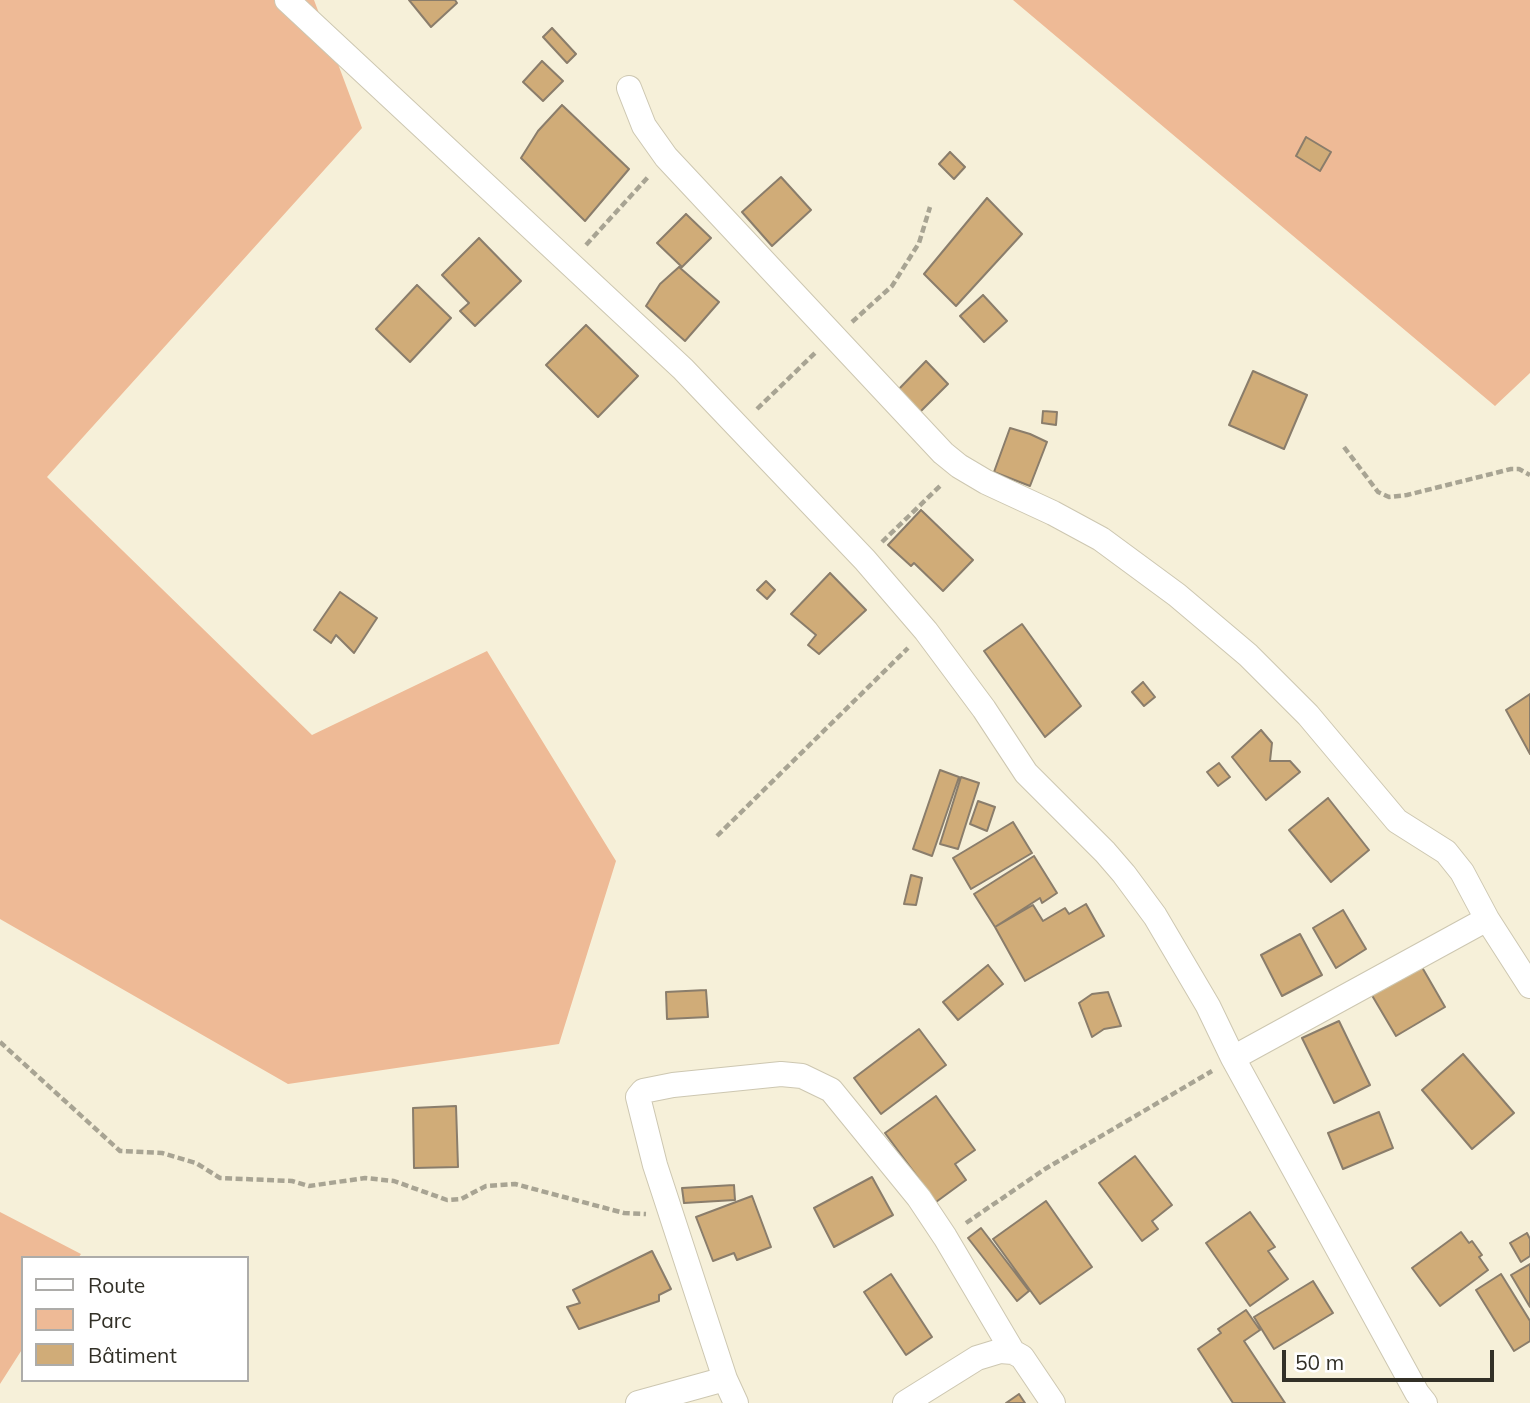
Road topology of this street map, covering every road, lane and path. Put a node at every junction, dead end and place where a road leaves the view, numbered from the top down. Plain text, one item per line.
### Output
1 (287, 0) edge
2 (629, 88) dead end
3 (666, 158) junction
4 (570, 262) junction
5 (1344, 447) dead end
6 (959, 466) junction
7 (1530, 475) edge
8 (865, 560) junction
9 (926, 631) junction
10 (717, 836) dead end
11 (1487, 919) junction
12 (1530, 986) edge
13 (0, 1042) edge
14 (1233, 1058) junction
15 (671, 1215) junction
16 (945, 1237) junction
17 (1013, 1352) junction
18 (725, 1379) junction
19 (1415, 1400) edge
20 (638, 1403) edge
21 (736, 1403) edge
22 (905, 1403) edge
23 (1053, 1403) edge

1 - 4 street
2 - 3 street
3 - 4 path
3 - 6 street
4 - 8 street
5 - 7 path
6 - 8 path
6 - 11 street
8 - 9 street
9 - 10 path
9 - 14 street
11 - 12 street
11 - 14 street
13 - 15 path
14 - 16 path
14 - 19 street
15 - 16 street
15 - 18 street
16 - 17 street
17 - 22 street
17 - 23 street
18 - 20 street
18 - 21 street

